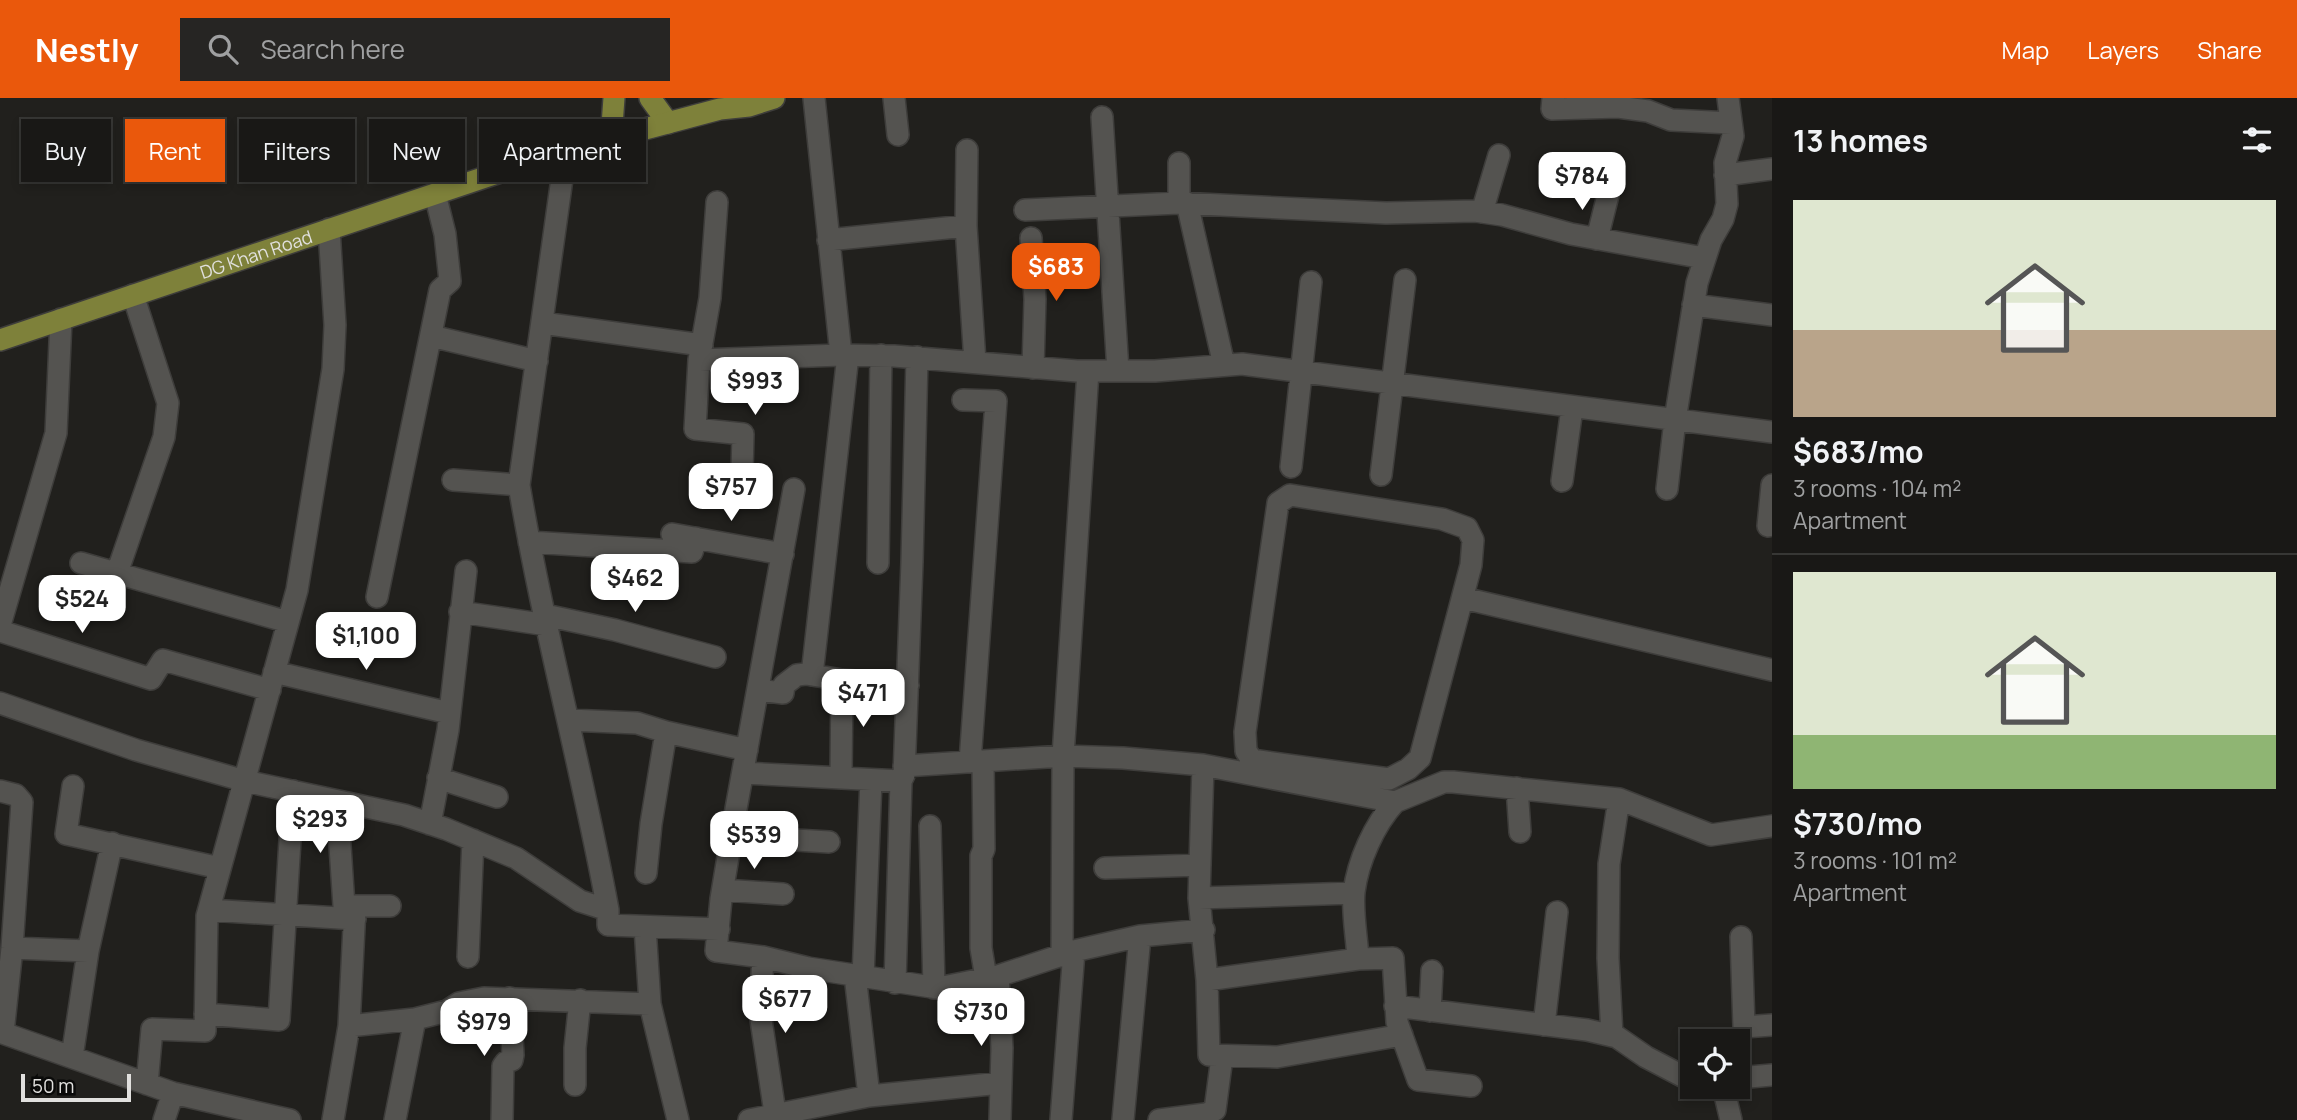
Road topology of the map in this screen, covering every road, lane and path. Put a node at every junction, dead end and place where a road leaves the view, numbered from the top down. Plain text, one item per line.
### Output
1 (614, 98) edge
2 (649, 98) edge
3 (774, 98) edge
4 (814, 98) edge
5 (894, 98) edge
6 (1553, 98) edge
7 (1728, 98) edge
8 (1618, 103) edge
9 (728, 104) edge
10 (1102, 117) dead end
11 (612, 119) edge
12 (668, 123) junction
13 (1731, 123) junction
14 (646, 129) edge
15 (898, 135) dead end
16 (967, 150) dead end
17 (1499, 155) dead end
18 (1179, 163) dead end
19 (1772, 169) edge
20 (1725, 175) junction
21 (479, 180) edge
22 (562, 182) edge
23 (435, 194) junction
24 (1608, 195) dead end
25 (717, 202) dead end
26 (1183, 203) junction
27 (1107, 206) junction
28 (1025, 210) dead end
29 (1482, 212) junction
30 (966, 226) junction
31 (329, 229) junction
32 (1031, 238) dead end
33 (1597, 239) junction
34 (828, 240) junction
35 (1704, 258) junction
36 (1405, 280) dead end
37 (1311, 282) dead end
38 (133, 295) junction
39 (1693, 305) junction
40 (1772, 315) edge
41 (61, 319) junction
42 (542, 323) junction
43 (431, 336) junction
44 (0, 340) edge
45 (700, 353) junction
46 (845, 355) junction
47 (881, 355) junction
48 (917, 357) junction
49 (537, 361) junction
50 (979, 363) junction
51 (1224, 365) junction
52 (1033, 368) junction
53 (1302, 370) junction
54 (1088, 371) junction
55 (1118, 371) junction
56 (1392, 383) junction
57 (1572, 408) junction
58 (1675, 420) junction
59 (1772, 432) edge
60 (1291, 467) dead end
61 (742, 472) dead end
62 (1381, 475) dead end
63 (453, 480) dead end
64 (1562, 481) dead end
65 (519, 485) junction
66 (1772, 485) edge
67 (794, 489) dead end
68 (1667, 489) dead end
69 (1769, 526) dead end
70 (672, 534) dead end
71 (696, 538) junction
72 (530, 542) junction
73 (783, 554) junction
74 (81, 563) dead end
75 (878, 564) dead end
76 (466, 571) dead end
77 (117, 573) junction
78 (377, 597) dead end
79 (1463, 598) junction
80 (460, 612) junction
81 (546, 620) junction
82 (288, 622) junction
83 (0, 625) edge
84 (0, 631) edge
85 (715, 657) dead end
86 (1772, 670) edge
87 (812, 675) junction
88 (842, 680) junction
89 (272, 681) junction
90 (908, 685) junction
91 (758, 690) junction
92 (0, 703) edge
93 (449, 713) junction
94 (569, 720) junction
95 (666, 732) junction
96 (747, 750) junction
97 (1063, 756) junction
98 (976, 761) junction
99 (1203, 765) junction
100 (743, 773) junction
101 (903, 773) junction
102 (438, 778) junction
103 (841, 778) junction
104 (871, 780) junction
105 (244, 781) junction
106 (73, 786) dead end
107 (1517, 788) junction
108 (0, 791) edge
109 (293, 791) junction
110 (497, 797) dead end
111 (1619, 799) junction
112 (337, 801) junction
113 (1395, 802) junction
114 (430, 824) junction
115 (930, 826) dead end
116 (1772, 826) edge
117 (732, 831) junction
118 (1520, 832) dead end
119 (472, 840) junction
120 (829, 842) dead end
121 (112, 843) junction
122 (1200, 865) junction
123 (220, 868) junction
124 (1105, 868) dead end
125 (646, 873) dead end
126 (723, 890) junction
127 (1354, 893) junction
128 (783, 894) dead end
129 (1199, 898) junction
130 (390, 906) dead end
131 (209, 910) junction
132 (608, 910) junction
133 (1557, 912) dead end
134 (355, 913) junction
135 (285, 914) junction
136 (645, 927) junction
137 (719, 929) junction
138 (1204, 930) junction
139 (1140, 936) junction
140 (1741, 937) dead end
141 (12, 948) junction
142 (88, 951) junction
143 (1068, 953) junction
144 (467, 957) dead end
145 (763, 957) junction
146 (1358, 959) junction
147 (1432, 971) dead end
148 (859, 976) junction
149 (992, 977) junction
150 (1207, 980) junction
151 (895, 983) junction
152 (934, 988) junction
153 (510, 998) junction
154 (580, 1000) junction
155 (650, 1004) junction
156 (1395, 1006) junction
157 (1430, 1011) junction
158 (205, 1014) junction
159 (415, 1019) junction
160 (1544, 1025) junction
161 (1772, 1025) edge
162 (349, 1026) junction
163 (1, 1032) edge
164 (1402, 1035) junction
165 (1612, 1035) junction
166 (72, 1057) junction
167 (1222, 1057) junction
168 (1680, 1075) edge
169 (1772, 1075) edge
170 (1750, 1077) edge
171 (1001, 1083) junction
172 (147, 1084) junction
173 (575, 1085) dead end
174 (1471, 1086) dead end
175 (173, 1093) junction
176 (869, 1096) junction
177 (1726, 1099) edge
178 (775, 1113) junction
179 (1223, 1115) edge
180 (164, 1120) edge
181 (290, 1120) edge
182 (334, 1120) edge
183 (395, 1120) edge
184 (502, 1120) edge
185 (678, 1120) edge
186 (749, 1120) edge
187 (1000, 1120) edge
188 (1061, 1120) edge
189 (1123, 1120) edge
190 (1159, 1120) edge
191 (1731, 1120) edge

1 - 11 main road
2 - 12 main road
3 - 9 main road, DG Khan Road
4 - 34 street
5 - 15 street
6 - 8 street
7 - 13 street
8 - 13 street
9 - 12 main road, DG Khan Road
10 - 27 street
12 - 14 main road, DG Khan Road
13 - 20 street
16 - 30 street
17 - 29 street
18 - 26 street
19 - 20 street
20 - 35 street
21 - 23 main road, DG Khan Road
22 - 42 street
23 - 31 main road, DG Khan Road
23 - 43 street
24 - 33 street
25 - 45 street
26 - 27 street
26 - 29 street
26 - 51 street
27 - 28 street
27 - 55 street
29 - 33 street
30 - 34 street
30 - 50 street
31 - 38 main road, DG Khan Road
31 - 82 street
32 - 52 street
33 - 35 street
34 - 46 street
35 - 39 street
36 - 56 street
37 - 53 street
38 - 41 main road, DG Khan Road
38 - 77 street
39 - 40 street
39 - 58 street
41 - 44 main road, DG Khan Road
41 - 83 street
42 - 45 street
42 - 49 street
43 - 49 street
43 - 78 street
45 - 46 street
45 - 61 street
46 - 47 street
46 - 87 street
47 - 48 street
47 - 75 street
48 - 50 street
48 - 90 street
49 - 65 street
50 - 52 street
50 - 98 street
51 - 53 street
51 - 55 street
52 - 54 street
53 - 56 street
53 - 60 street
54 - 55 street
54 - 97 street
56 - 57 street
56 - 62 street
57 - 58 street
57 - 64 street
58 - 59 street
58 - 68 street
63 - 65 street
65 - 72 street
66 - 69 street
67 - 73 street
70 - 71 street
71 - 72 street
71 - 73 street
72 - 81 street
73 - 91 street
74 - 77 street
76 - 80 street
77 - 82 street
79 - 79 street
79 - 86 street
80 - 81 street
80 - 93 street
81 - 85 street
81 - 94 street
82 - 89 street
84 - 89 street
87 - 88 street
87 - 91 street
88 - 90 street
88 - 103 street
89 - 93 street
89 - 105 street
90 - 101 street
91 - 96 street
92 - 105 street
93 - 102 street
94 - 95 street
94 - 132 street
95 - 96 street
95 - 125 street
96 - 100 street
97 - 98 street
97 - 99 street
97 - 143 street
98 - 101 street
98 - 149 street
99 - 113 street
99 - 122 street
100 - 103 street
100 - 117 street
101 - 104 street
101 - 151 street
102 - 110 street
102 - 114 street
103 - 104 street
104 - 148 street
105 - 109 street
105 - 123 street
106 - 121 street
107 - 111 street
107 - 113 street
107 - 118 street
108 - 141 street
109 - 112 street
109 - 135 street
111 - 116 street
111 - 165 street
112 - 114 street
112 - 134 street
113 - 127 street
114 - 119 street
115 - 152 street
117 - 120 street
117 - 126 street
119 - 132 street
119 - 144 street
121 - 123 street
121 - 142 street
122 - 124 street
122 - 129 street
123 - 131 street
126 - 128 street
126 - 137 street
127 - 129 street
127 - 146 street
129 - 138 street
130 - 134 street
131 - 135 street
131 - 158 street
132 - 136 street
133 - 160 street
134 - 135 street
134 - 162 street
135 - 158 street
136 - 137 street
136 - 155 street
137 - 145 street
138 - 139 street
138 - 150 street
139 - 143 street
139 - 189 street
140 - 161 street
141 - 142 street
141 - 163 street
142 - 166 street
143 - 149 street
143 - 188 street
145 - 148 street
145 - 178 street
146 - 150 street
146 - 156 street
147 - 157 street
148 - 151 street
148 - 176 street
149 - 152 street
149 - 171 street
150 - 167 street
151 - 152 street
153 - 154 street
153 - 159 street
153 - 184 street
154 - 155 street
154 - 173 street
155 - 185 street
156 - 157 street
156 - 164 street
157 - 160 street
158 - 172 street
159 - 162 street
159 - 183 street
160 - 165 street
162 - 182 street
163 - 166 street
164 - 167 street
164 - 174 street
165 - 168 street
166 - 172 street
167 - 179 street
169 - 170 street
171 - 176 street
171 - 187 street
172 - 175 street
175 - 180 street
175 - 181 street
176 - 178 street
177 - 191 street
178 - 186 street
179 - 190 street

